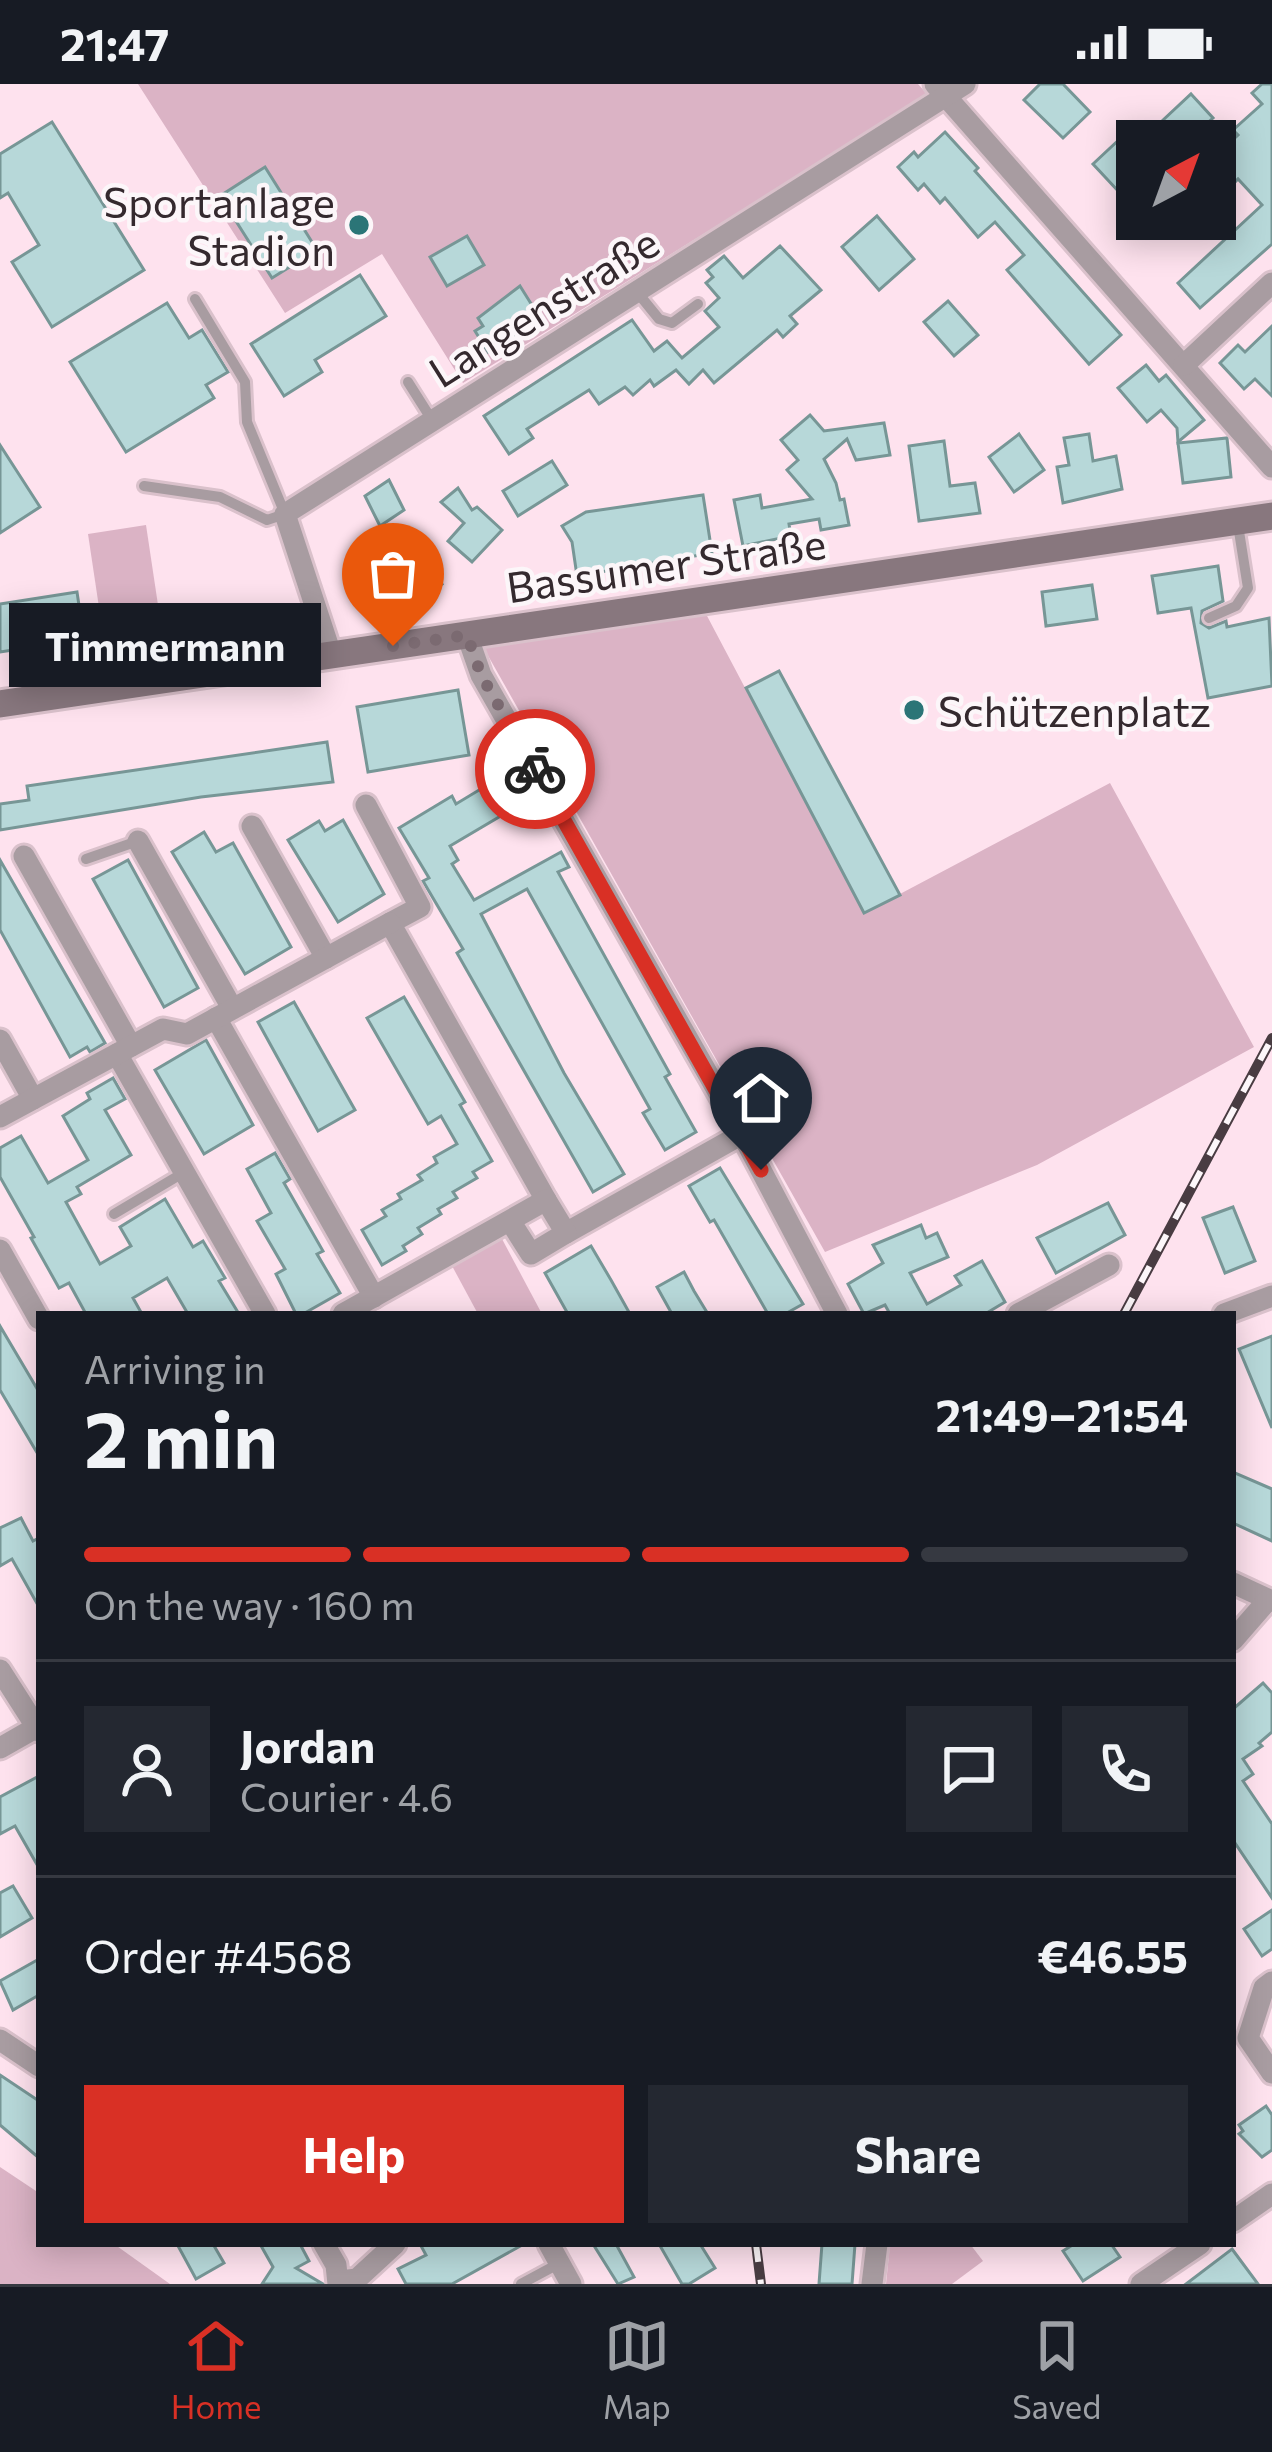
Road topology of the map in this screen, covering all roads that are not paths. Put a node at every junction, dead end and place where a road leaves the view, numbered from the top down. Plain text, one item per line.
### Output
1 (949, 88) edge
2 (1272, 283) edge
3 (637, 292) junction
4 (195, 298) dead end
5 (698, 304) dead end
6 (1184, 365) junction
7 (408, 382) dead end
8 (433, 422) junction
9 (1272, 467) edge
10 (144, 486) dead end
11 (285, 514) junction
12 (1272, 516) edge
13 (1238, 522) junction
14 (1208, 618) dead end
15 (467, 635) junction
16 (331, 654) junction
17 (0, 704) edge
18 (366, 805) dead end
19 (252, 826) dead end
20 (138, 841) joint
21 (24, 856) dead end
22 (86, 859) dead end
23 (390, 923) junction
24 (326, 958) junction
25 (224, 1013) junction
26 (0, 1040) edge
27 (124, 1050) junction
28 (33, 1099) junction
29 (0, 1118) edge
30 (742, 1134) junction
31 (186, 1171) junction
32 (546, 1200) junction
33 (114, 1214) dead end
34 (510, 1220) junction
35 (566, 1233) junction
36 (0, 1250) edge
37 (1109, 1264) dead end
38 (1272, 1296) edge
39 (374, 1297) junction
40 (263, 1311) edge
41 (348, 1311) edge
42 (835, 1311) edge
43 (1023, 1311) edge
44 (1232, 1311) edge
45 (36, 1314) edge
46 (1236, 1584) edge
47 (1270, 1600) edge
48 (1236, 1637) edge
49 (0, 1670) edge
50 (36, 1726) edge
51 (36, 1730) edge
52 (0, 1748) edge
53 (1272, 1982) edge
54 (0, 2040) edge
55 (36, 2064) edge
56 (1272, 2073) edge
57 (1272, 2194) edge
58 (1236, 2219) edge
59 (326, 2247) edge
60 (392, 2247) edge
61 (877, 2247) edge
62 (1155, 2247) edge
63 (1196, 2247) edge
64 (555, 2254) edge
65 (1168, 2266) junction
66 (339, 2282) edge
67 (521, 2284) edge
68 (571, 2284) edge
69 (872, 2284) edge
70 (1141, 2284) edge

1 - 3 street, Langenstraße
1 - 6 street
2 - 6 street
3 - 5 lane
3 - 8 street, Langenstraße
4 - 11 lane
6 - 9 street
7 - 8 lane
8 - 11 street, Langenstraße
10 - 11 lane
11 - 16 street
12 - 13 street, Bassumer Straße
13 - 14 lane
13 - 15 street, Bassumer Straße
15 - 16 street, Bassumer Straße
15 - 30 street
16 - 17 street, Bassumer Straße
18 - 23 street
19 - 24 street
20 - 22 lane
20 - 25 street
21 - 27 street
23 - 24 street
23 - 32 street
24 - 25 street
25 - 27 street
25 - 39 street
26 - 28 street
27 - 28 street
27 - 31 street
28 - 29 street
30 - 35 street
30 - 42 street
31 - 33 lane
31 - 40 street
32 - 34 street
32 - 35 street
34 - 35 street
34 - 39 street
36 - 45 street
37 - 43 street
38 - 44 street
39 - 41 street
46 - 47 street
47 - 48 street
49 - 50 street
51 - 52 street
53 - 56 street
54 - 55 street
57 - 58 street
59 - 66 street
60 - 66 street
61 - 69 street
62 - 65 street
63 - 65 street
64 - 67 lane
64 - 68 street
65 - 70 street

